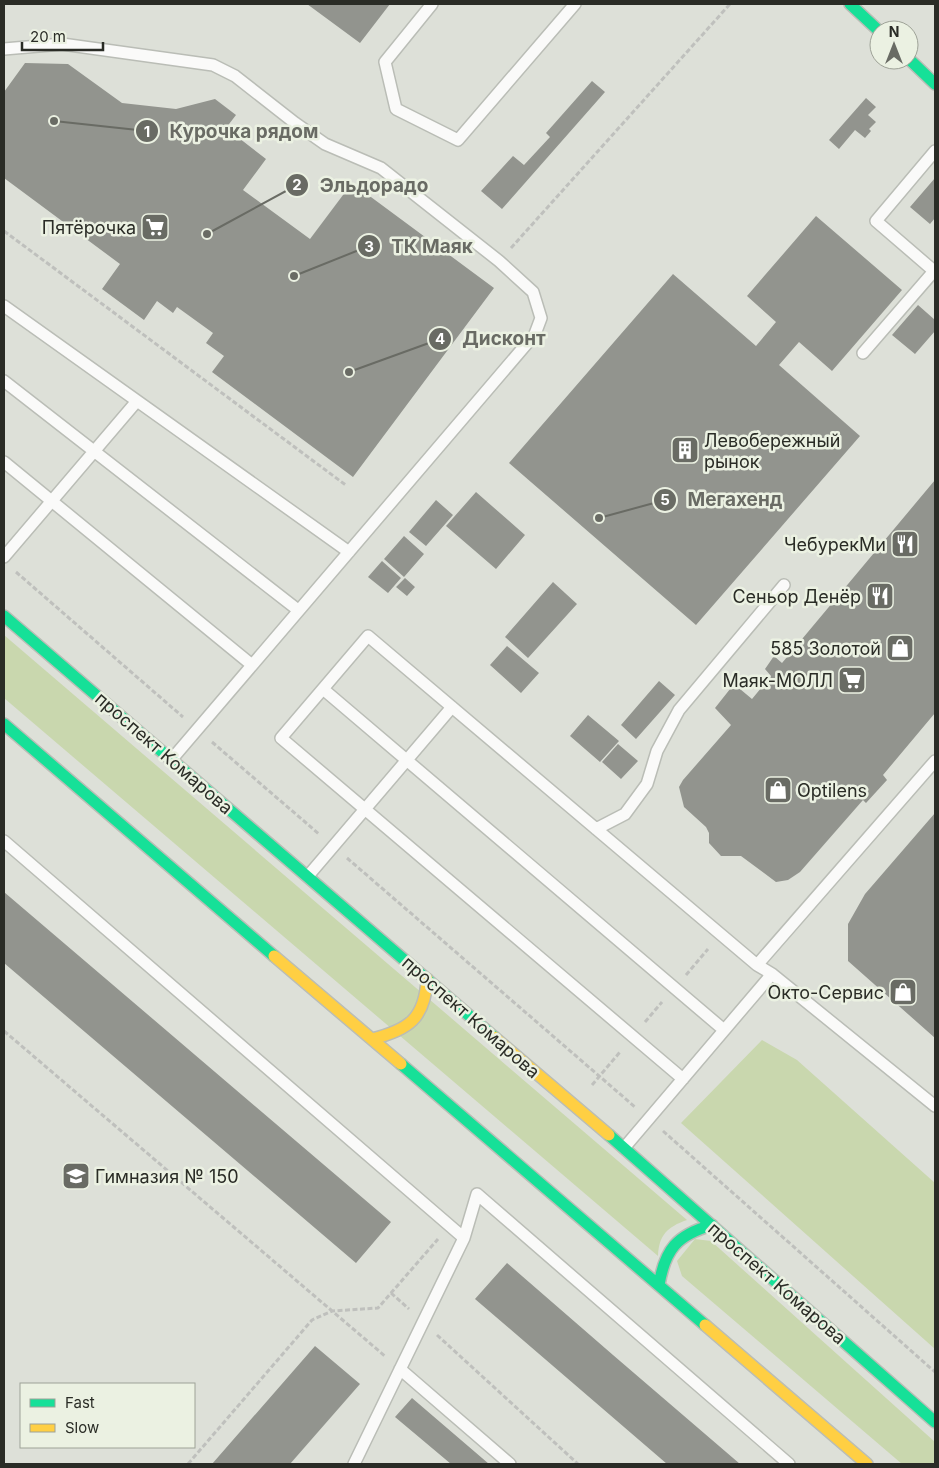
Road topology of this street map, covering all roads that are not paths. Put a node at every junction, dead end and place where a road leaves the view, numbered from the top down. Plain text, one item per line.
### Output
1 (432, 4) edge
2 (573, 4) edge
3 (850, 4) edge
4 (869, 22) edge
5 (4, 49) edge
6 (919, 69) edge
7 (935, 84) edge
8 (935, 151) edge
9 (4, 306) edge
10 (863, 352) dead end
11 (4, 382) edge
12 (137, 401) junction
13 (94, 452) junction
14 (4, 462) edge
15 (52, 501) junction
16 (348, 552) junction
17 (4, 557) edge
18 (784, 585) dead end
19 (298, 610) junction
20 (4, 616) edge
21 (252, 664) junction
22 (323, 689) junction
23 (452, 707) junction
24 (4, 724) edge
25 (172, 759) junction
26 (407, 760) junction
27 (935, 761) edge
28 (365, 809) junction
29 (596, 829) junction
30 (4, 841) edge
31 (308, 876) junction
32 (756, 965) junction
33 (772, 974) junction
34 (427, 979) junction
35 (724, 1030) junction
36 (372, 1039) junction
37 (683, 1079) junction
38 (935, 1106) edge
39 (624, 1148) junction
40 (712, 1225) junction
41 (464, 1238) junction
42 (658, 1285) junction
43 (400, 1369) junction
44 (935, 1422) edge
45 (354, 1464) edge
46 (510, 1464) edge
47 (789, 1464) edge
48 (868, 1464) edge

1 - 2 lane
3 - 4 main road
5 - 16 lane
6 - 7 main road
8 - 10 lane
9 - 12 lane
11 - 13 lane
12 - 13 lane
12 - 16 lane
13 - 15 lane
13 - 19 lane
14 - 15 lane
15 - 17 lane
15 - 21 lane
16 - 19 lane
18 - 29 lane
19 - 21 lane
20 - 25 main road, проспект Комарова
21 - 25 lane
22 - 23 lane
22 - 26 lane
22 - 28 lane
23 - 26 lane
23 - 29 lane
24 - 36 main road
25 - 31 main road, проспект Комарова
26 - 28 lane
26 - 35 lane
27 - 32 lane
28 - 31 lane
28 - 37 lane
29 - 32 lane
30 - 41 lane
31 - 34 main road, проспект Комарова
32 - 33 lane
33 - 35 lane
33 - 38 lane
34 - 36 main road
34 - 39 main road, проспект Комарова
35 - 37 lane
36 - 42 main road
37 - 39 lane
39 - 40 main road, проспект Комарова
40 - 42 main road
40 - 44 main road, проспект Комарова
41 - 43 lane
41 - 47 lane
42 - 48 main road
43 - 45 lane
43 - 46 lane

